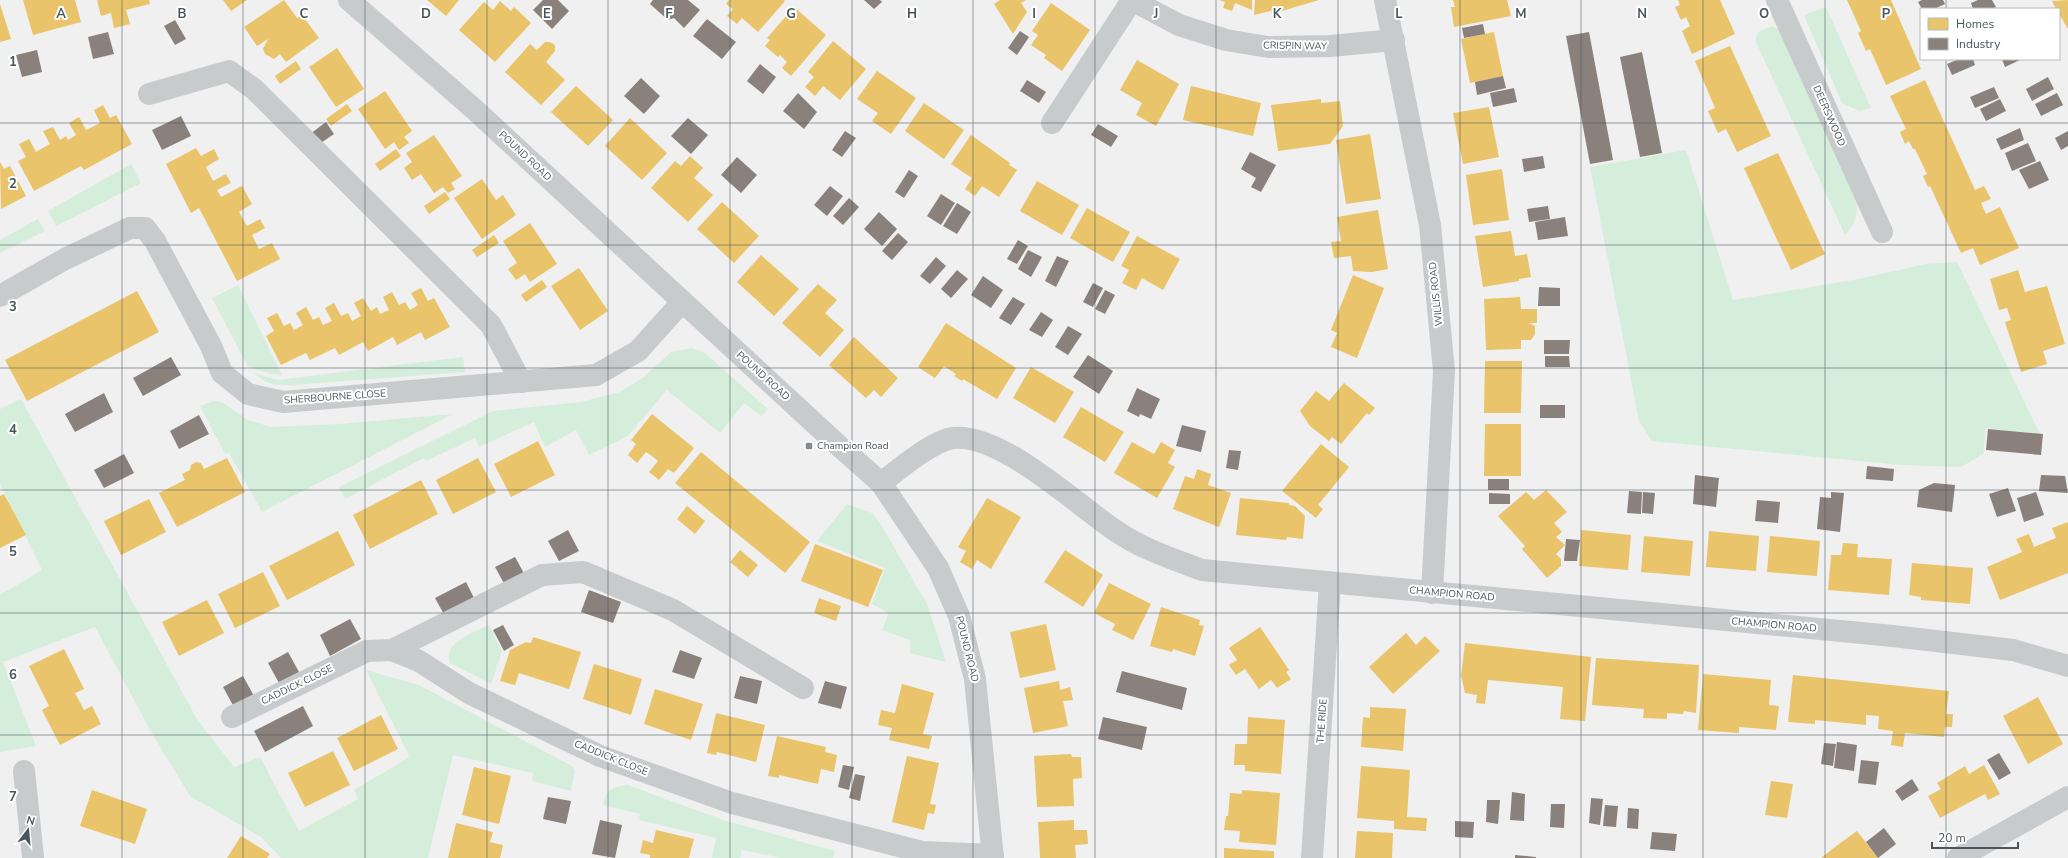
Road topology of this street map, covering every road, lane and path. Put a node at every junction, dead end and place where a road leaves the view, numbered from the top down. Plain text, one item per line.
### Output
1 (349, 0) edge
2 (1132, 0) edge
3 (1385, 0) edge
4 (1777, 0) edge
5 (1394, 40) junction
6 (149, 94) dead end
7 (1052, 123) dead end
8 (1882, 232) dead end
9 (0, 296) edge
10 (682, 302) junction
11 (521, 382) junction
12 (881, 483) junction
13 (1330, 583) junction
14 (1432, 593) junction
15 (392, 650) junction
16 (2068, 666) edge
17 (803, 688) dead end
18 (232, 717) dead end
19 (24, 771) dead end
20 (2068, 797) edge
21 (993, 856) edge
22 (30, 858) edge
23 (1312, 858) edge
24 (1958, 858) edge

1 - 10 street, POUND ROAD
2 - 5 street, CRISPIN WAY
2 - 7 street, CRISPIN WAY
3 - 5 street, WILLIS ROAD
4 - 8 street, DEERSWOOD
5 - 14 street, WILLIS ROAD
6 - 11 street
9 - 11 street, SHERBOURNE CLOSE
10 - 11 street, SHERBOURNE CLOSE
10 - 12 street, POUND ROAD
12 - 13 street, CHAMPION ROAD
12 - 21 street, POUND ROAD
13 - 14 street, CHAMPION ROAD
13 - 23 street, THE RIDE
14 - 16 street, CHAMPION ROAD
15 - 17 street
15 - 18 street, CADDICK CLOSE
15 - 21 street, CADDICK CLOSE
19 - 22 street
20 - 24 street

